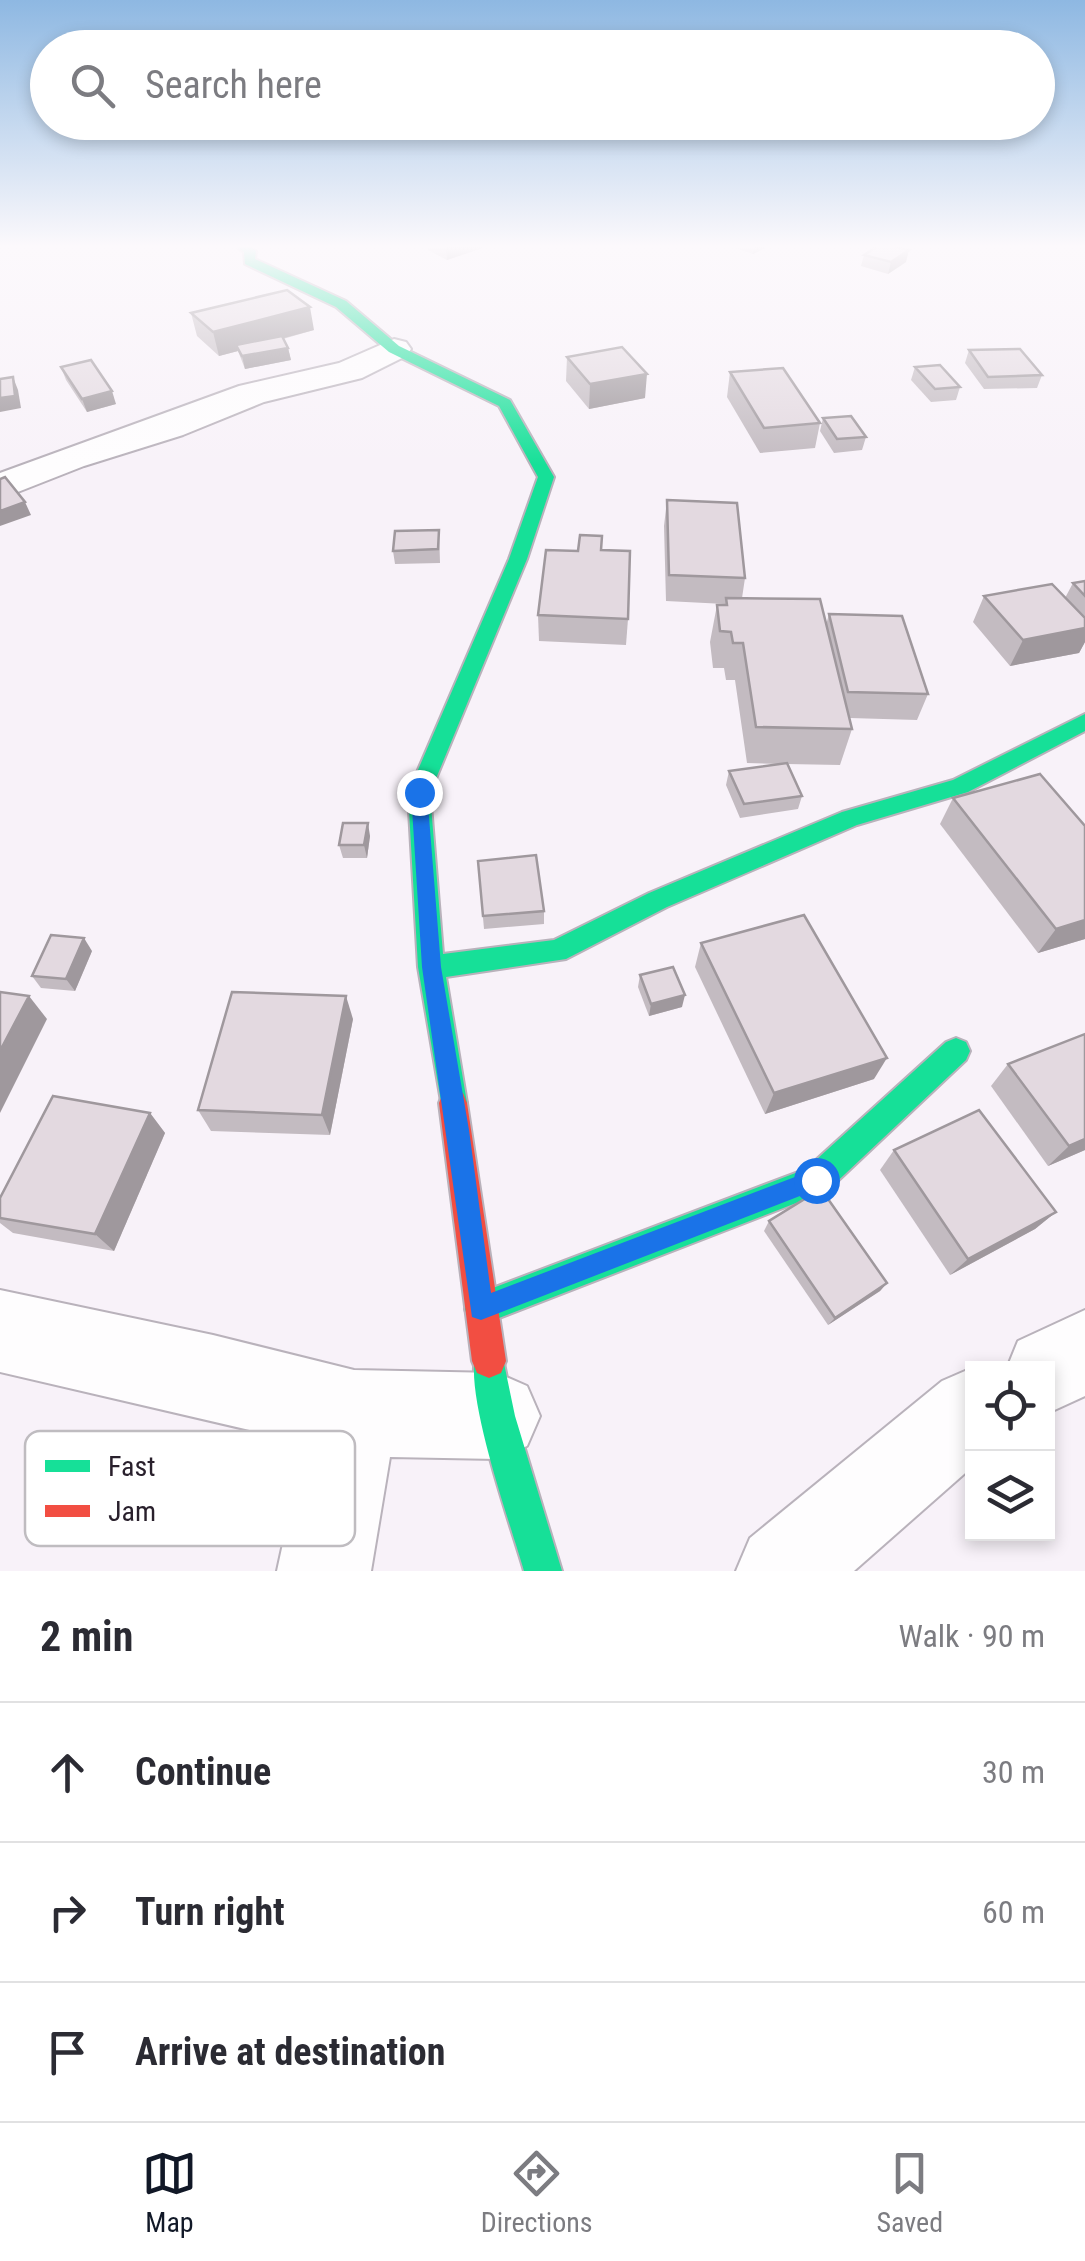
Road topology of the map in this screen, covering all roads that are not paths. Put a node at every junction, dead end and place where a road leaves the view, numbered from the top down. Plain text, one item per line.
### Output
1 (358, 318) edge
2 (394, 350) junction
3 (0, 486) edge
4 (1085, 722) edge
5 (432, 967) junction
6 (956, 1051) dead end
7 (481, 1308) junction
8 (0, 1331) edge
9 (1085, 1351) edge
10 (1055, 1367) edge
11 (354, 1413) junction
12 (497, 1416) junction
13 (965, 1417) edge
14 (351, 1431) edge
15 (329, 1546) edge
16 (324, 1571) edge
17 (544, 1571) edge
18 (783, 1571) edge

1 - 2 street
2 - 3 street
2 - 5 street
4 - 5 street
5 - 7 street
6 - 7 street
7 - 12 street
8 - 11 street
9 - 10 street
11 - 12 street
11 - 14 street
12 - 17 street
13 - 18 street
15 - 16 street

